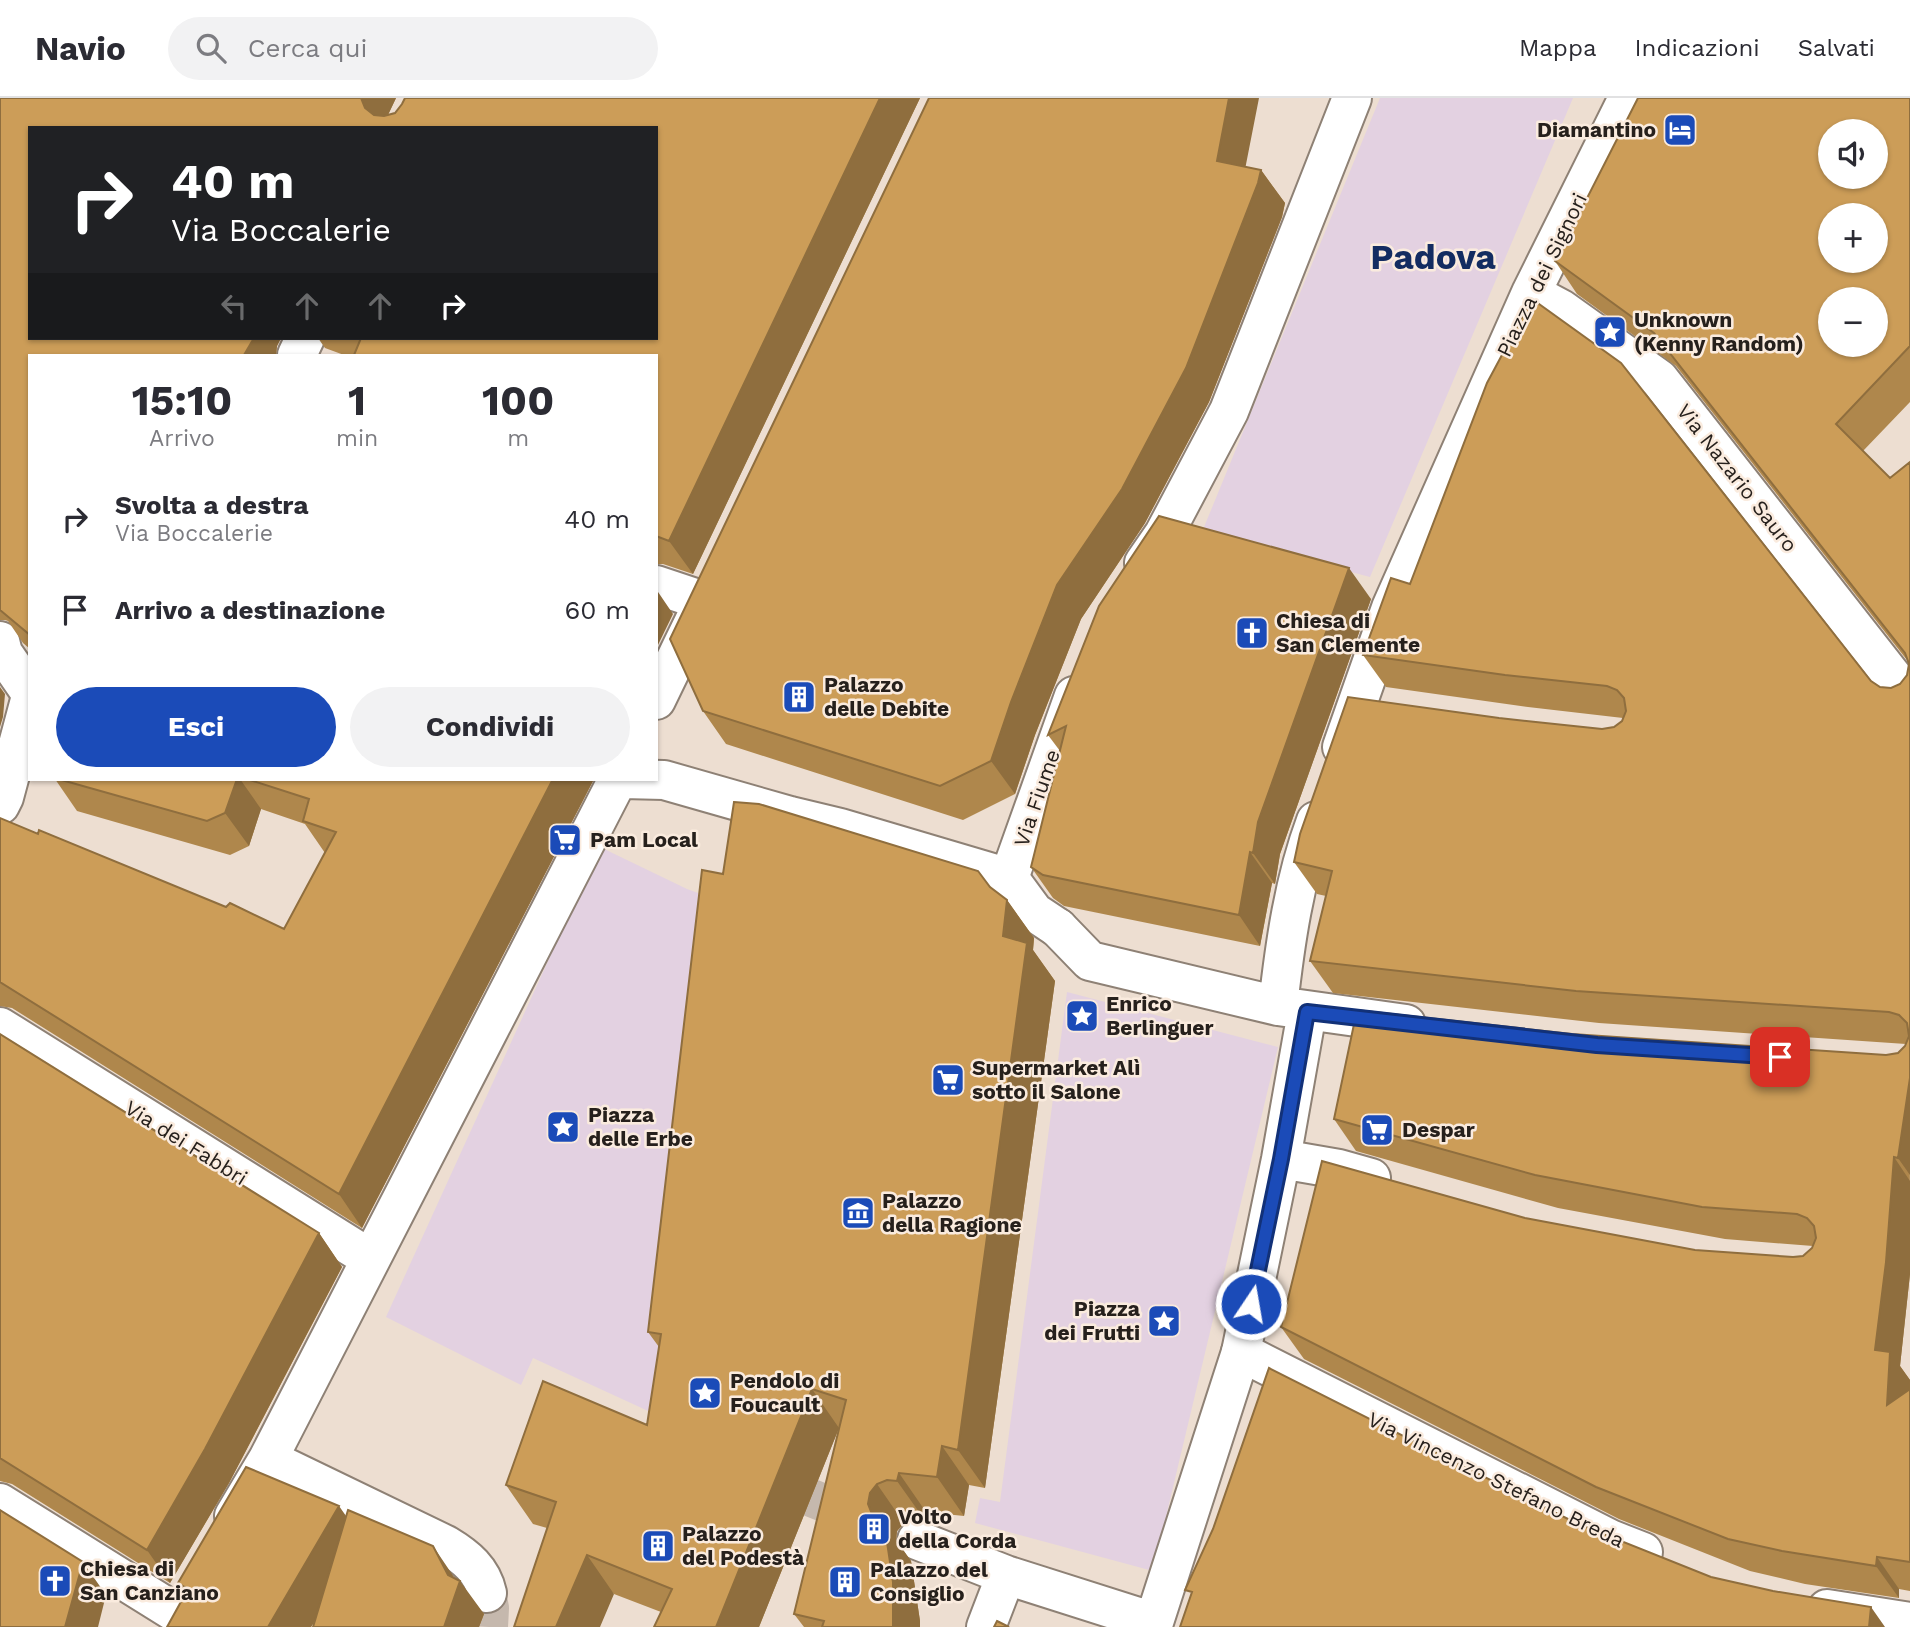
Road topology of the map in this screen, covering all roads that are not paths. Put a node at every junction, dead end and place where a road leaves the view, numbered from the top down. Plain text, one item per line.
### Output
1 (1352, 98) edge
2 (1628, 98) edge
3 (1531, 293) junction
4 (658, 585) edge
5 (1124, 592) edge
6 (0, 640) edge
7 (1086, 665) edge
8 (0, 687) edge
9 (28, 689) edge
10 (28, 692) edge
11 (658, 696) edge
12 (1910, 699) edge
13 (1357, 705) junction
14 (28, 707) edge
15 (1396, 710) edge
16 (658, 780) edge
17 (620, 781) edge
18 (0, 805) edge
19 (1009, 878) junction
20 (1292, 1009) junction
21 (0, 1027) edge
22 (1437, 1027) edge
23 (1281, 1159) junction
24 (1406, 1188) edge
25 (371, 1259) junction
26 (1241, 1353) junction
27 (268, 1459) junction
28 (0, 1503) edge
29 (918, 1540) tunnel mouth
30 (218, 1544) edge
31 (1671, 1563) edge
32 (1006, 1575) junction
33 (198, 1579) edge
34 (487, 1593) tunnel mouth
35 (1789, 1602) edge
36 (174, 1621) edge
37 (1910, 1622) edge
38 (1154, 1624) edge
39 (986, 1627) edge

1 - 5 street
2 - 3 street, Piazza dei Signori
3 - 12 street, Via Nazario Sauro
3 - 13 street, Piazza dei Signori
4 - 11 street
6 - 9 street
7 - 19 street, Via Fiume
8 - 10 street
13 - 15 street
13 - 20 street, Piazza dei Signori
14 - 18 street
16 - 19 street
17 - 25 street
19 - 20 street
20 - 22 street
20 - 23 street
21 - 25 street, Via dei Fabbri
23 - 24 street
23 - 26 street
25 - 27 street
26 - 31 street, Via Vincenzo Stefano Breda
26 - 38 street
27 - 30 street
27 - 34 street
28 - 36 street
29 - 32 street
32 - 38 street
32 - 39 street
33 - 36 street
35 - 37 street

